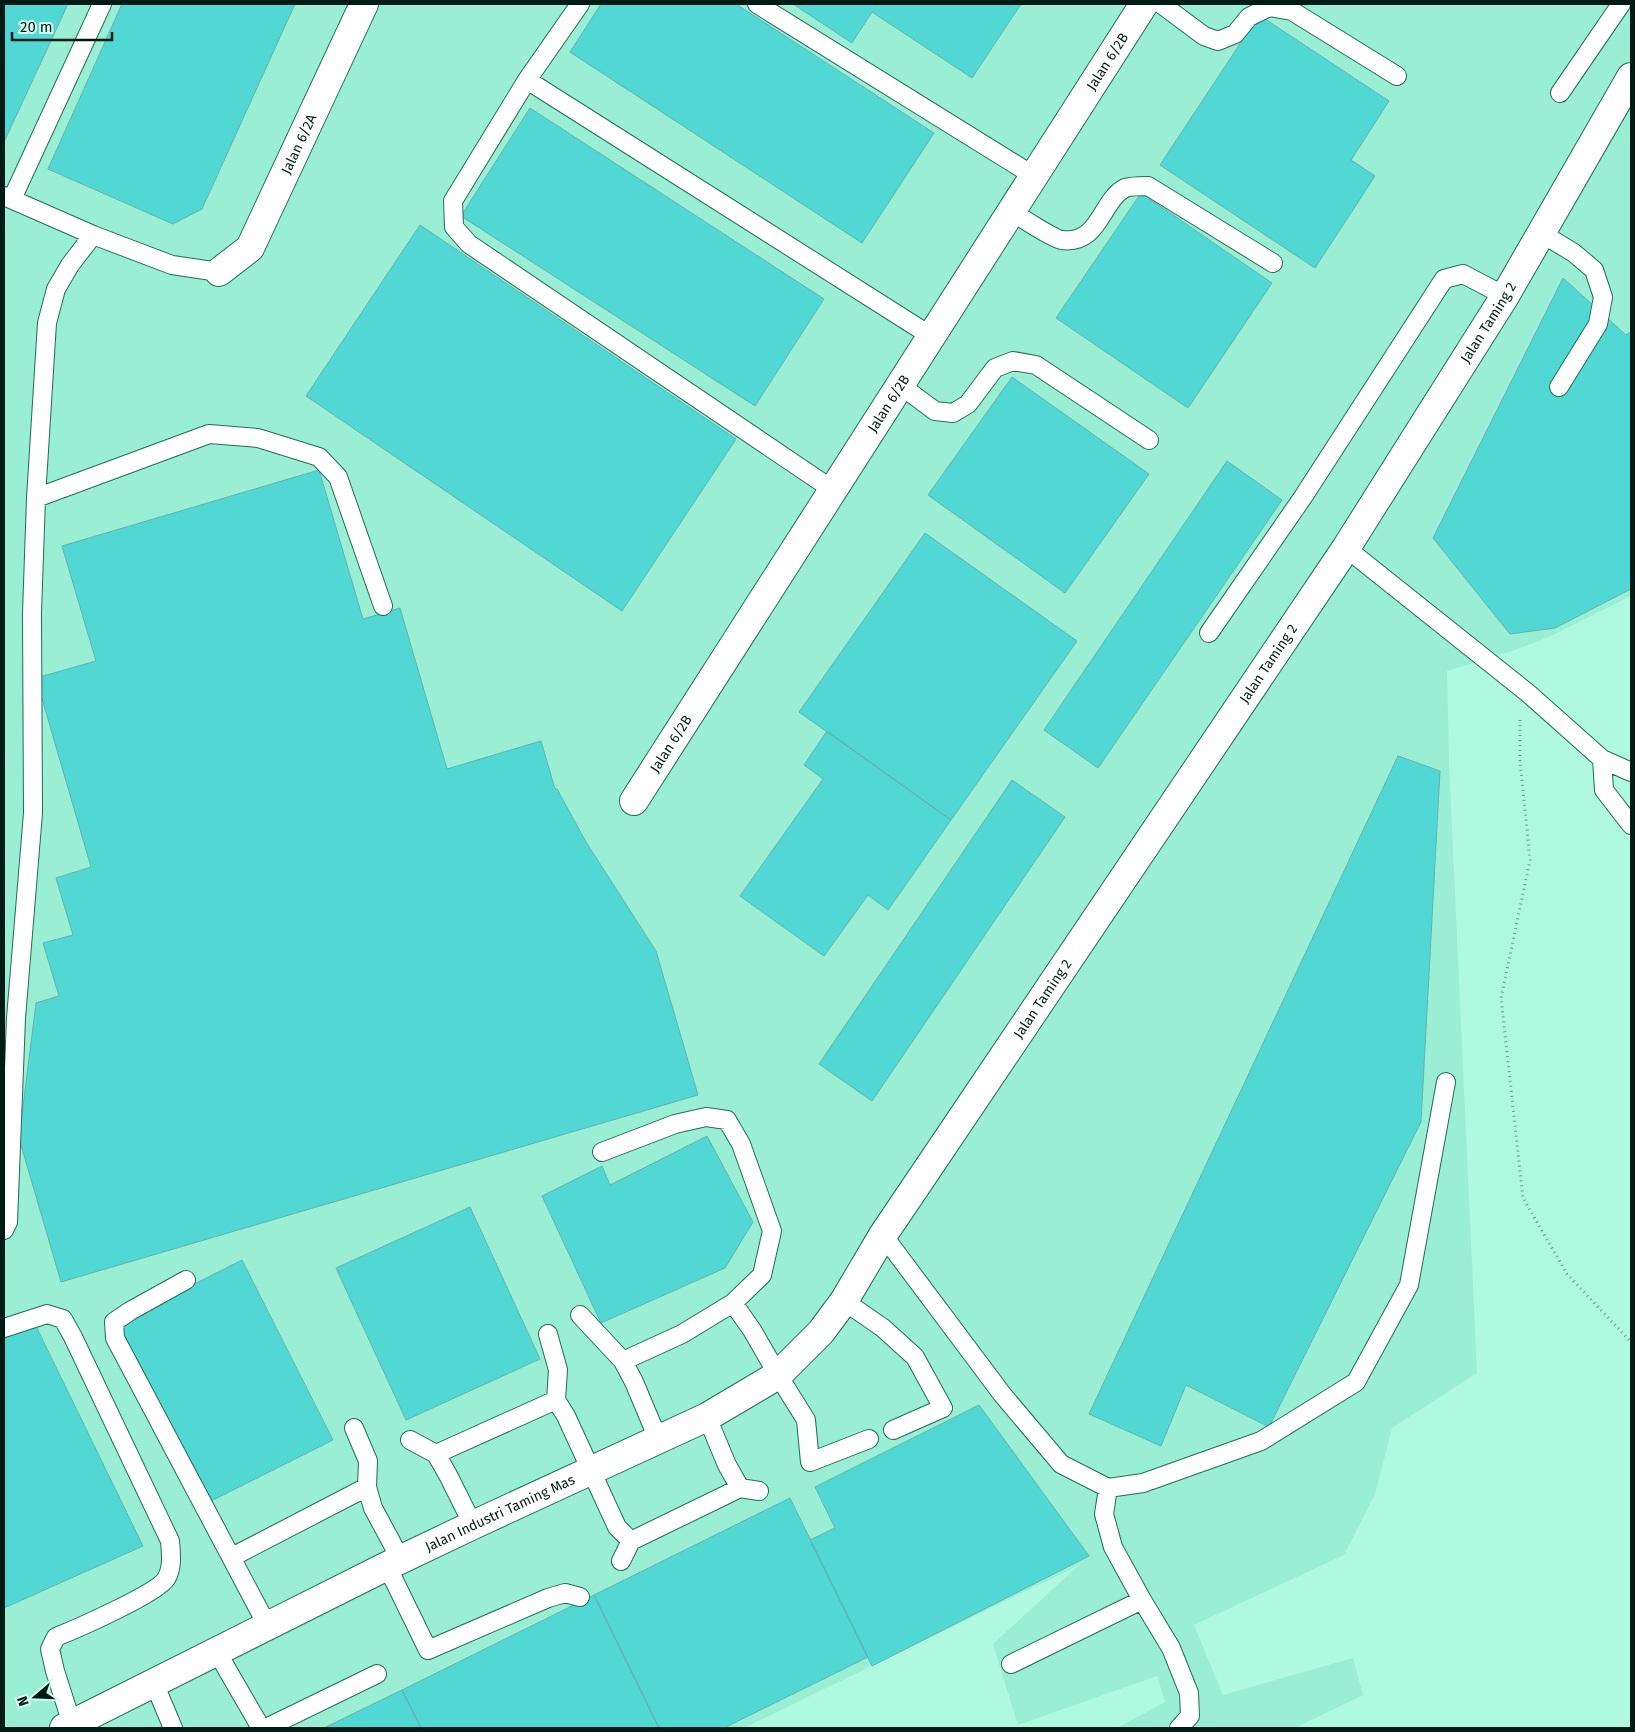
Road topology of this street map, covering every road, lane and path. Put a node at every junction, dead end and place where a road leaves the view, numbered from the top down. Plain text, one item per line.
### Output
1 (102, 4) edge
2 (364, 4) edge
3 (580, 4) edge
4 (757, 4) edge
5 (1144, 4) edge
6 (1162, 4) edge
7 (1621, 4) edge
8 (1397, 76) dead end
9 (1631, 77) edge
10 (527, 80) junction
11 (1560, 93) dead end
12 (1034, 176) junction
13 (8, 198) edge
14 (1011, 211) junction
15 (93, 234) junction
16 (1542, 234) junction
17 (1273, 262) dead end
18 (219, 272) joint
19 (1505, 296) junction
20 (931, 336) junction
21 (900, 385) junction
22 (1559, 387) dead end
23 (1149, 440) dead end
24 (833, 490) junction
25 (36, 498) junction
26 (1346, 548) junction
27 (383, 606) dead end
28 (1209, 634) dead end
29 (1520, 688) junction
30 (1602, 759) junction
31 (1631, 772) edge
32 (634, 801) dead end
33 (1631, 825) edge
34 (1446, 1082) dead end
35 (602, 1152) dead end
36 (4, 1230) edge
37 (882, 1235) junction
38 (186, 1280) dead end
39 (844, 1301) junction
40 (733, 1303) junction
41 (580, 1315) dead end
42 (4, 1328) edge
43 (548, 1334) dead end
44 (1631, 1342) edge
45 (623, 1361) junction
46 (778, 1375) junction
47 (556, 1400) junction
48 (707, 1417) junction
49 (354, 1428) dead end
50 (893, 1430) dead end
51 (658, 1439) junction
52 (410, 1440) dead end
53 (869, 1440) dead end
54 (436, 1454) junction
55 (592, 1470) junction
56 (367, 1487) junction
57 (740, 1488) junction
58 (1108, 1488) junction
59 (759, 1492) dead end
60 (473, 1525) junction
61 (631, 1541) junction
62 (232, 1557) junction
63 (621, 1561) dead end
64 (394, 1563) junction
65 (580, 1597) dead end
66 (1142, 1600) junction
67 (268, 1627) junction
68 (217, 1652) junction
69 (1011, 1664) dead end
70 (377, 1674) dead end
71 (154, 1683) junction
72 (68, 1726) edge
73 (173, 1728) edge
74 (261, 1728) edge
75 (266, 1728) edge
76 (1179, 1728) edge

1 - 13 lane
2 - 18 street, Jalan 6/2A
3 - 10 lane
4 - 12 lane
5 - 12 street, Jalan 6/2B
6 - 8 lane
7 - 11 lane
9 - 16 street, Jalan Taming 2
10 - 20 lane
10 - 24 lane
12 - 14 street, Jalan 6/2B
13 - 15 lane
14 - 17 lane
14 - 20 street, Jalan 6/2B
15 - 18 lane
15 - 25 lane
16 - 19 street, Jalan Taming 2
16 - 22 lane
19 - 26 street, Jalan Taming 2
19 - 28 lane
20 - 21 street, Jalan 6/2B
21 - 23 lane
21 - 24 street, Jalan 6/2B
24 - 32 street, Jalan 6/2B
25 - 27 lane
25 - 36 lane
26 - 29 lane
26 - 37 street, Jalan Taming 2
29 - 30 lane
29 - 44 path
30 - 31 lane
30 - 33 lane
34 - 58 lane
35 - 40 lane
37 - 39 street, Jalan Industri Taming Mas
37 - 58 lane
38 - 62 lane
39 - 46 street, Jalan Industri Taming Mas
39 - 50 lane
40 - 45 lane
40 - 46 lane
41 - 45 lane
42 - 72 lane
43 - 47 lane
45 - 51 lane
46 - 48 street, Jalan Industri Taming Mas
46 - 53 lane
47 - 54 lane
47 - 55 lane
48 - 51 street, Jalan Industri Taming Mas
48 - 57 lane
49 - 56 lane
51 - 55 street, Jalan Industri Taming Mas
52 - 54 lane
54 - 60 lane
55 - 60 street, Jalan Industri Taming Mas
55 - 61 lane
56 - 62 lane
56 - 64 lane
57 - 59 lane
57 - 61 lane
58 - 66 lane
60 - 64 street, Jalan Industri Taming Mas
61 - 63 lane
62 - 67 lane
64 - 65 lane
64 - 67 street, Jalan Industri Taming Mas
66 - 69 lane
66 - 76 lane
67 - 68 street, Jalan Industri Taming Mas
68 - 71 street, Jalan Industri Taming Mas
68 - 74 lane
70 - 75 lane
71 - 72 street, Jalan Industri Taming Mas
71 - 73 lane

